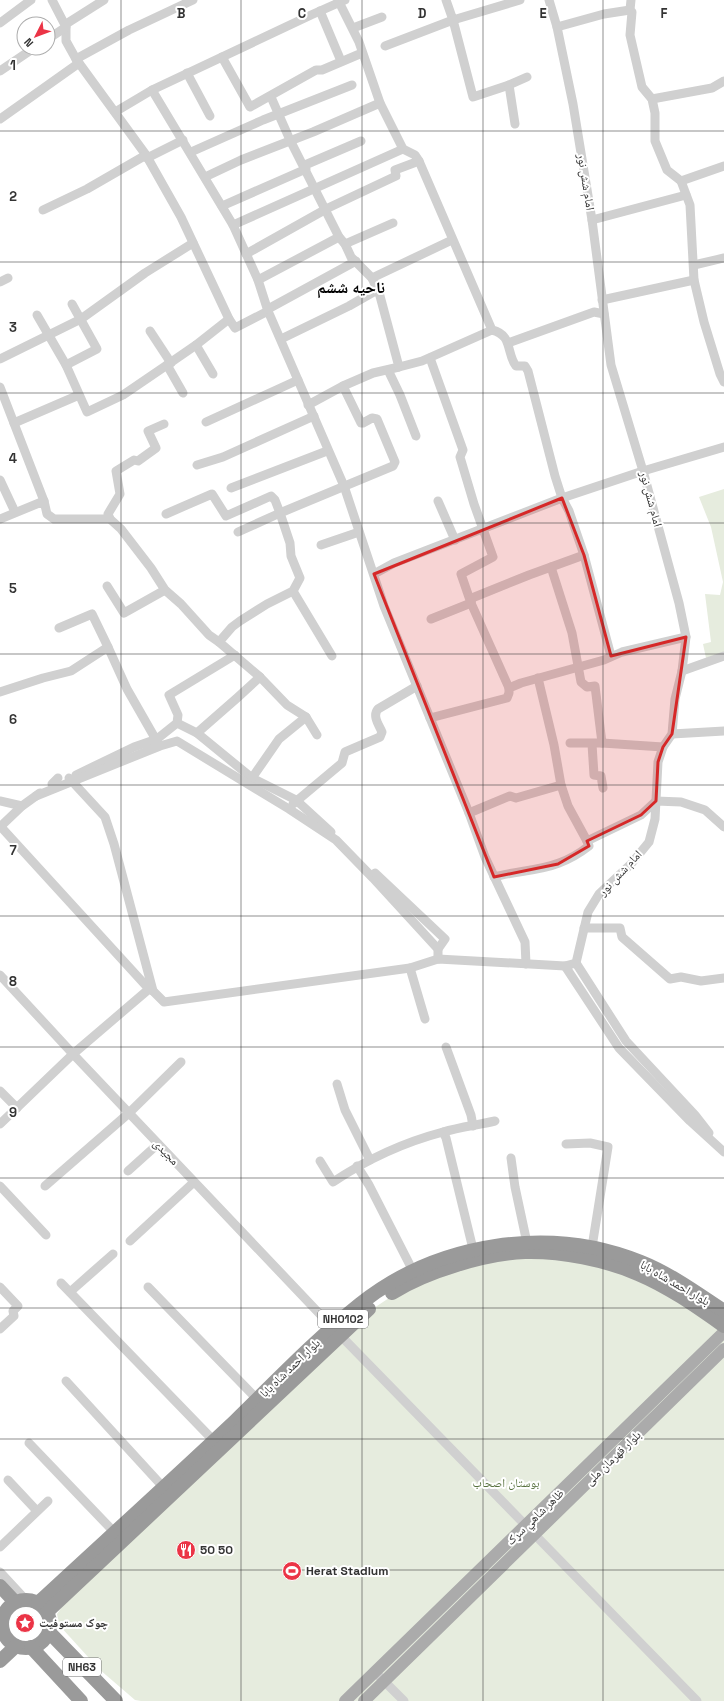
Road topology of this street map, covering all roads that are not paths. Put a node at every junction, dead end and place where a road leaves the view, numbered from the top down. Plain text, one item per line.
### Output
1 (31, 0) edge
2 (52, 0) edge
3 (104, 0) edge
4 (193, 0) edge
5 (446, 0) edge
6 (520, 0) edge
7 (549, 0) edge
8 (631, 0) edge
9 (341, 1) edge
10 (630, 10) junction
11 (320, 11) junction
12 (382, 17) dead end
13 (453, 20) junction
14 (0, 23) edge
15 (557, 27) junction
16 (66, 28) junction
17 (353, 28) junction
18 (56, 34) edge
19 (385, 46) dead end
20 (362, 53) junction
21 (22, 56) edge
22 (222, 57) junction
23 (77, 61) junction
24 (341, 61) junction
25 (0, 71) edge
26 (187, 73) junction
27 (527, 77) dead end
28 (724, 81) edge
29 (352, 85) dead end
30 (509, 85) junction
31 (152, 90) junction
32 (271, 97) junction
33 (652, 99) junction
34 (380, 103) junction
35 (115, 112) junction
36 (279, 114) junction
37 (210, 116) dead end
38 (0, 119) edge
39 (515, 124) dead end
40 (182, 140) junction
41 (290, 140) junction
42 (361, 141) dead end
43 (403, 149) junction
44 (190, 152) junction
45 (146, 156) junction
46 (419, 160) junction
47 (724, 166) edge
48 (306, 169) junction
49 (205, 177) junction
50 (681, 181) junction
51 (315, 189) junction
52 (686, 195) junction
53 (222, 206) junction
54 (325, 209) junction
55 (43, 210) dead end
56 (592, 220) junction
57 (393, 223) dead end
58 (233, 225) junction
59 (452, 240) junction
60 (342, 241) junction
61 (193, 243) junction
62 (246, 254) junction
63 (724, 258) edge
64 (356, 261) junction
65 (694, 265) junction
66 (372, 278) junction
67 (258, 280) junction
68 (694, 280) junction
69 (377, 290) junction
70 (602, 300) junction
71 (72, 304) dead end
72 (268, 310) junction
73 (37, 314) dead end
74 (604, 314) junction
75 (81, 319) junction
76 (229, 319) junction
77 (492, 330) junction
78 (150, 331) dead end
79 (49, 335) junction
80 (281, 339) junction
81 (508, 343) junction
82 (196, 345) junction
83 (430, 358) junction
84 (0, 359) edge
85 (169, 364) junction
86 (66, 365) junction
87 (398, 367) junction
88 (388, 370) junction
89 (213, 374) dead end
90 (723, 376) edge
91 (298, 380) junction
92 (343, 386) junction
93 (0, 387) edge
94 (183, 393) dead end
95 (79, 395) junction
96 (308, 405) junction
97 (314, 416) junction
98 (206, 422) dead end
99 (14, 423) junction
100 (164, 424) dead end
101 (416, 436) dead end
102 (724, 447) edge
103 (328, 451) junction
104 (197, 465) dead end
105 (643, 471) junction
106 (0, 480) edge
107 (344, 486) junction
108 (231, 488) dead end
109 (562, 498) junction
110 (44, 501) junction
111 (438, 501) dead end
112 (15, 512) junction
113 (280, 513) junction
114 (166, 514) dead end
115 (0, 519) edge
116 (110, 519) junction
117 (483, 529) junction
118 (238, 532) dead end
119 (359, 532) junction
120 (456, 540) junction
121 (321, 545) dead end
122 (584, 555) junction
123 (551, 567) junction
124 (374, 574) junction
125 (107, 586) dead end
126 (165, 590) junction
127 (293, 591) junction
128 (471, 603) junction
129 (431, 619) dead end
130 (59, 628) dead end
131 (686, 637) junction
132 (219, 642) junction
133 (108, 647) junction
134 (235, 655) junction
135 (332, 656) dead end
136 (611, 656) junction
137 (724, 656) edge
138 (579, 666) junction
139 (682, 671) junction
140 (260, 677) junction
141 (538, 678) junction
142 (417, 686) junction
143 (509, 688) junction
144 (0, 692) edge
145 (306, 717) junction
146 (430, 718) junction
147 (177, 723) junction
148 (724, 731) edge
149 (197, 733) junction
150 (672, 734) junction
151 (317, 735) dead end
152 (158, 743) junction
153 (570, 743) dead end
154 (602, 743) junction
155 (592, 744) junction
156 (662, 747) junction
157 (252, 778) junction
158 (70, 780) junction
159 (561, 785) junction
160 (603, 788) dead end
161 (36, 796) junction
162 (296, 800) junction
163 (0, 801) edge
164 (656, 801) junction
165 (22, 806) junction
166 (289, 809) junction
167 (469, 813) junction
168 (0, 827) edge
169 (724, 827) edge
170 (587, 841) junction
171 (494, 877) junction
172 (584, 928) junction
173 (438, 954) junction
174 (576, 963) junction
175 (526, 964) junction
176 (566, 966) junction
177 (410, 968) junction
178 (0, 975) edge
179 (724, 978) edge
180 (151, 990) junction
181 (425, 1019) dead end
182 (446, 1047) dead end
183 (73, 1054) junction
184 (181, 1062) dead end
185 (337, 1084) dead end
186 (0, 1091) edge
187 (17, 1108) junction
188 (129, 1113) junction
189 (495, 1120) dead end
190 (0, 1124) edge
191 (473, 1126) junction
192 (443, 1132) junction
193 (158, 1144) junction
194 (566, 1144) dead end
195 (724, 1151) edge
196 (511, 1158) dead end
197 (370, 1160) junction
198 (320, 1161) dead end
199 (357, 1166) junction
200 (128, 1171) dead end
201 (194, 1182) junction
202 (0, 1186) edge
203 (45, 1186) dead end
204 (46, 1235) dead end
205 (130, 1241) dead end
206 (527, 1243) junction
207 (592, 1247) junction
208 (473, 1249) junction
209 (113, 1254) dead end
210 (412, 1271) junction
211 (61, 1283) dead end
212 (0, 1287) edge
213 (148, 1287) dead end
214 (70, 1292) junction
215 (724, 1311) edge
216 (724, 1326) edge
217 (0, 1329) edge
218 (336, 1331) junction
219 (724, 1332) edge
220 (724, 1349) edge
221 (66, 1380) dead end
222 (258, 1399) junction
223 (214, 1441) junction
224 (29, 1443) dead end
225 (8, 1480) dead end
226 (164, 1488) junction
227 (48, 1501) dead end
228 (37, 1511) junction
229 (526, 1525) junction
230 (115, 1533) junction
231 (534, 1534) junction
232 (0, 1547) edge
233 (0, 1572) edge
234 (0, 1586) edge
235 (12, 1602) edge
236 (43, 1607) junction
237 (49, 1632) junction
238 (5, 1634) edge
239 (31, 1647) junction
240 (0, 1661) edge
241 (375, 1672) junction
242 (384, 1681) junction
243 (81, 1701) edge
244 (116, 1701) edge
245 (345, 1701) edge
246 (364, 1701) edge
247 (404, 1701) edge
248 (697, 1701) edge

1 - 14 street
2 - 16 street
3 - 16 street
4 - 23 street
5 - 13 street
6 - 13 street
7 - 15 street, امام شش نور
8 - 10 street
9 - 11 street
9 - 17 street
10 - 15 street
10 - 33 street
11 - 22 street
11 - 24 street
12 - 17 street
13 - 19 street
13 - 30 street
15 - 56 street, امام شش نور
16 - 18 street
16 - 23 street
17 - 20 street
20 - 24 street
20 - 34 street
21 - 25 street
22 - 26 street
22 - 32 street
23 - 35 street
23 - 38 street
24 - 32 street
26 - 31 street
26 - 37 street
27 - 30 street
28 - 33 street
29 - 36 street
30 - 39 street
31 - 35 street
31 - 40 street
32 - 36 street
33 - 50 street
34 - 41 street
34 - 43 street
35 - 45 street
36 - 41 street
36 - 44 street
40 - 44 street
40 - 45 street
41 - 48 street
41 - 49 street
42 - 48 street
43 - 46 street
43 - 51 street
44 - 49 street
45 - 55 street
45 - 61 street
46 - 54 street
46 - 59 street
47 - 50 street
48 - 51 street
48 - 53 street
49 - 53 street
50 - 52 street
51 - 54 street
51 - 58 street
52 - 56 street
52 - 65 street
53 - 58 street
54 - 60 street
54 - 62 street
56 - 70 street, امام شش نور
57 - 60 street
58 - 62 street
59 - 66 street
59 - 77 street
60 - 64 street
60 - 67 street
61 - 75 street
61 - 76 street
62 - 67 street
63 - 65 street
64 - 66 street
64 - 72 street
65 - 68 street
66 - 69 street
67 - 72 street
68 - 70 street
68 - 90 street
69 - 80 street
69 - 87 street
70 - 74 street, امام شش نور
71 - 75 street
72 - 76 street
72 - 80 street
73 - 79 street
74 - 81 street
74 - 105 street, امام شش نور
75 - 79 street
75 - 86 street
76 - 82 street
77 - 81 street
77 - 83 street
78 - 85 street
79 - 84 street
79 - 86 street
80 - 91 street
81 - 109 street
82 - 85 street
82 - 89 street
83 - 87 street
83 - 117 street
85 - 94 street
85 - 95 street
86 - 95 street
87 - 88 street
88 - 92 street
88 - 101 street
91 - 96 street
91 - 98 street
92 - 96 street
92 - 107 street
93 - 99 street
95 - 99 street
96 - 97 street
97 - 103 street
97 - 104 street
99 - 110 street
100 - 116 street
102 - 105 street
103 - 107 street
103 - 108 street
105 - 109 street
105 - 131 street, امام شش نور
106 - 112 street
107 - 113 street
107 - 119 street
109 - 117 street
109 - 122 street
110 - 112 street
110 - 116 street
111 - 120 street
112 - 115 street
113 - 114 street
113 - 118 street
113 - 127 street
116 - 126 street
117 - 120 street
117 - 128 street
119 - 121 street
119 - 124 street
120 - 124 street
122 - 123 street
122 - 136 street
123 - 128 street
123 - 138 street
124 - 142 street
125 - 126 street
126 - 132 street
127 - 132 street
127 - 135 street
128 - 129 street
128 - 143 street
130 - 133 street
131 - 136 street
131 - 139 street, امام شش نور
132 - 134 street
133 - 144 street
133 - 152 street
134 - 140 street
134 - 147 street
136 - 138 street
137 - 139 street
138 - 141 street
138 - 154 street
139 - 150 street, امام شش نور
140 - 145 street
140 - 149 street
141 - 143 street
141 - 159 street
142 - 146 street
142 - 162 street
143 - 146 street
145 - 151 street
145 - 157 street
146 - 167 street
147 - 149 street
147 - 152 street
148 - 150 street
149 - 157 street
150 - 156 street, امام شش نور
152 - 158 street
152 - 166 street
153 - 155 street
154 - 155 street
154 - 156 street
155 - 160 street
156 - 164 street, امام شش نور
157 - 162 street
158 - 161 street
158 - 161 street
158 - 180 street
159 - 167 street
159 - 170 street
161 - 165 street
162 - 166 street
162 - 173 street
163 - 165 street
164 - 169 street
164 - 170 street
164 - 172 street, امام شش نور
165 - 168 street
166 - 173 street
167 - 171 street
168 - 180 street
170 - 171 street
171 - 175 street
172 - 174 street, امام شش نور
172 - 179 street
173 - 175 street
173 - 177 street
174 - 176 street
174 - 195 street
175 - 176 street
176 - 195 street
177 - 180 street
177 - 181 street
178 - 183 street, مجیدی
180 - 183 street
182 - 191 street
183 - 187 street
183 - 188 street, مجیدی
184 - 188 street
185 - 197 street
186 - 187 street
187 - 190 street
188 - 193 street, مجیدی
188 - 203 street
189 - 191 street
191 - 192 street
192 - 197 street
192 - 208 street
193 - 200 street
193 - 201 street, مجیدی
194 - 207 street
196 - 206 street
197 - 199 street
198 - 199 street
199 - 210 street
201 - 205 street
201 - 218 street, مجیدی
202 - 204 street
206 - 207 highway, بلوار احمد شاه بابا / NH0102
206 - 208 highway, بلوار احمد شاه بابا / NH0102
207 - 215 highway, بلوار احمد شاه بابا / NH0102
208 - 210 highway, بلوار احمد شاه بابا / NH0102
209 - 214 street
210 - 218 highway, بلوار احمد شاه بابا / NH0102
211 - 214 street
212 - 217 street
213 - 222 street
214 - 223 street
216 - 218 highway, بلوار احمد شاه بابا / NH0102
218 - 222 highway, بلوار احمد شاه بابا / NH0102
218 - 229 street, مجیدی
218 - 236 highway, بلوار احمد شاه بابا / NH0102
219 - 229 main road, ظاهر شاهي سړک
220 - 231 main road, بلوار قهرمان ملی
221 - 226 street
222 - 223 highway, بلوار احمد شاه بابا / NH0102
223 - 226 highway, بلوار احمد شاه بابا / NH0102
224 - 230 street
225 - 228 street
226 - 230 highway, بلوار احمد شاه بابا / NH0102
227 - 228 street
228 - 232 street
229 - 231 street, مجیدی
229 - 241 main road, ظاهر شاهي سړک
230 - 236 highway, بلوار احمد شاه بابا / NH0102
231 - 242 main road, بلوار قهرمان ملی
231 - 248 street, مجیدی
233 - 235 street
234 - 235 highway
235 - 236 highway
235 - 238 highway
236 - 237 highway
237 - 239 highway
237 - 244 highway, NH63
238 - 239 highway
238 - 240 highway
239 - 243 highway, NH63
241 - 242 street
241 - 245 main road, ظاهر شاهي سړک
242 - 246 main road, بلوار قهرمان ملی
242 - 247 street

